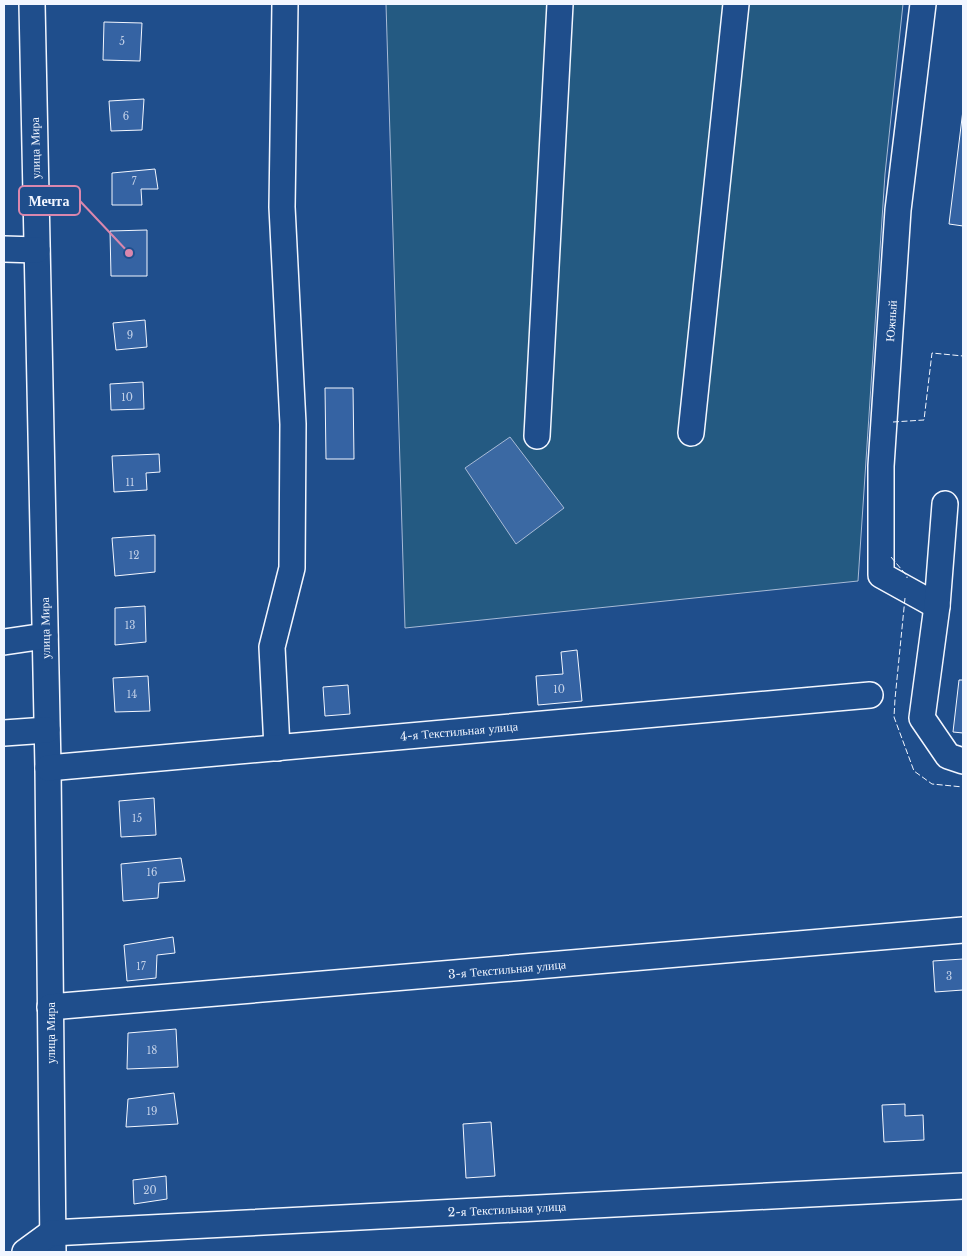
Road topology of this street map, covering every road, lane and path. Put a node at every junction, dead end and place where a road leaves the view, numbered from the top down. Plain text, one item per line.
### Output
1 (32, 4) edge
2 (285, 4) edge
3 (560, 4) edge
4 (736, 4) edge
5 (923, 4) edge
6 (4, 249) edge
7 (37, 250) junction
8 (691, 432) dead end
9 (537, 436) dead end
10 (945, 504) dead end
11 (937, 606) junction
12 (45, 636) junction
13 (4, 642) edge
14 (870, 695) dead end
15 (47, 730) junction
16 (4, 732) edge
17 (277, 748) junction
18 (963, 761) edge
19 (48, 768) junction
20 (963, 930) edge
21 (50, 1007) junction
22 (963, 1186) edge
23 (52, 1242) edge
24 (25, 1252) edge

1 - 7 street, улица Мира
2 - 17 street
3 - 9 street
4 - 8 street
5 - 11 street, Южный
6 - 7 street
7 - 12 street, улица Мира
10 - 11 street
11 - 18 street
12 - 13 street
12 - 15 street, улица Мира
14 - 17 street, 4-я Текстильная улица
15 - 16 street
15 - 19 street, улица Мира
17 - 19 street, 4-я Текстильная улица
19 - 21 street, улица Мира
20 - 21 street, 3-я Текстильная улица
21 - 23 street, улица Мира
22 - 23 street, 2-я Текстильная улица
23 - 24 street

